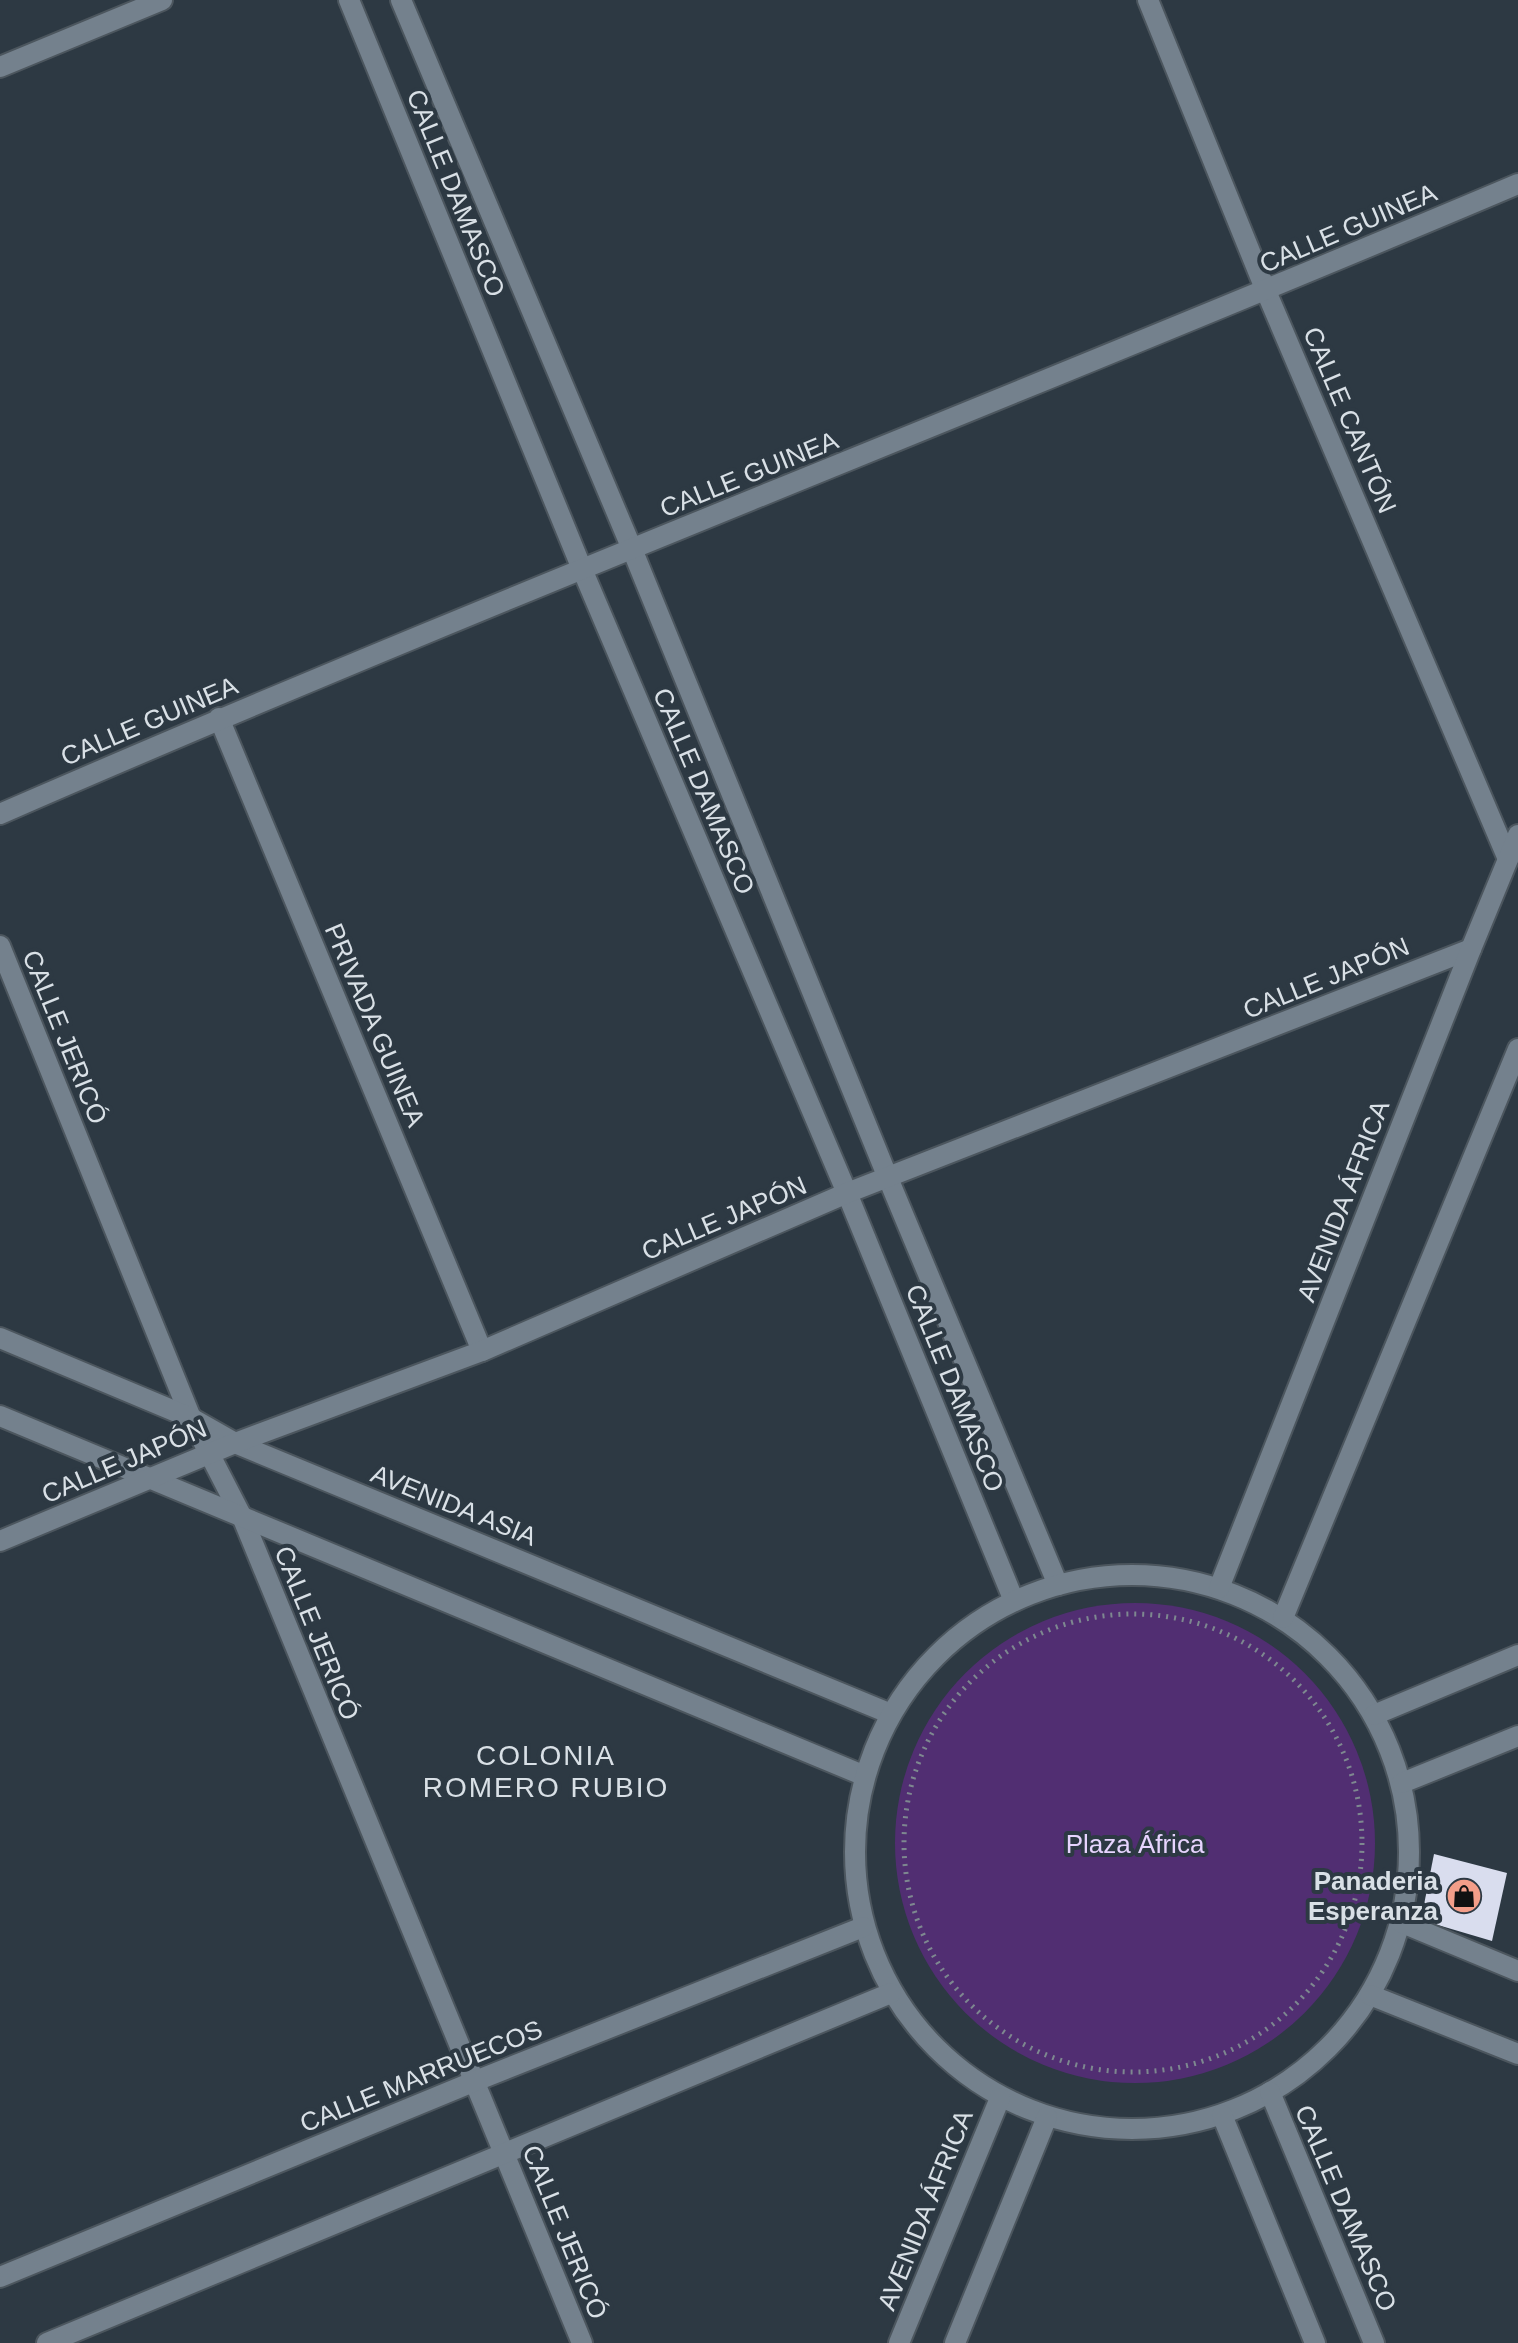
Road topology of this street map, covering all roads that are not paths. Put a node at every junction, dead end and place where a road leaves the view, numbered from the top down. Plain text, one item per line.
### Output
1 (162, 0) edge
2 (349, 0) edge
3 (401, 0) edge
4 (1148, 0) edge
5 (0, 67) edge
6 (1518, 184) edge
7 (1266, 291) junction
8 (632, 549) junction
9 (582, 569) junction
10 (219, 718) junction
11 (0, 814) edge
12 (1518, 835) edge
13 (1508, 859) junction
14 (0, 946) edge
15 (1471, 949) junction
16 (1518, 1049) edge
17 (888, 1178) junction
18 (847, 1193) junction
19 (0, 1338) edge
20 (482, 1351) junction
21 (0, 1416) edge
22 (191, 1418) junction
23 (235, 1443) junction
24 (210, 1454) junction
25 (150, 1478) junction
26 (243, 1519) junction
27 (0, 1541) edge
28 (1058, 1585) junction
29 (1219, 1588) junction
30 (1014, 1601) junction
31 (1283, 1618) junction
32 (1518, 1655) edge
33 (891, 1714) junction
34 (1374, 1715) junction
35 (1518, 1736) edge
36 (865, 1776) junction
37 (1402, 1783) junction
38 (1400, 1922) junction
39 (863, 1927) junction
40 (1518, 1971) edge
41 (891, 1993) junction
42 (1370, 1995) junction
43 (1518, 2054) edge
44 (473, 2082) junction
45 (1270, 2092) junction
46 (1000, 2098) junction
47 (1222, 2115) junction
48 (1047, 2117) junction
49 (505, 2153) junction
50 (0, 2277) edge
51 (47, 2343) edge
52 (582, 2343) edge
53 (899, 2343) edge
54 (955, 2343) edge
55 (1315, 2343) edge
56 (1374, 2343) edge

1 - 5 street
2 - 9 street, CALLE DAMASCO
3 - 8 street, CALLE DAMASCO
4 - 7 street, CALLE CANTÓN
6 - 7 street, CALLE GUINEA
7 - 8 street, CALLE GUINEA
7 - 13 street, CALLE CANTÓN
8 - 9 street, CALLE GUINEA
8 - 17 street, CALLE DAMASCO
9 - 10 street, CALLE GUINEA
9 - 18 street, CALLE DAMASCO
10 - 11 street, CALLE GUINEA
10 - 20 street, PRIVADA GUINEA
12 - 13 street, AVENIDA ÁFRICA
13 - 15 street, AVENIDA ÁFRICA
14 - 22 street, CALLE JERICÓ
15 - 17 street, CALLE JAPÓN
15 - 29 street, AVENIDA ÁFRICA
16 - 31 street
17 - 18 street, CALLE JAPÓN
17 - 28 street, CALLE DAMASCO
18 - 20 street, CALLE JAPÓN
18 - 30 street, CALLE DAMASCO
19 - 22 street, AVENIDA ASIA
20 - 23 street, CALLE JAPÓN
21 - 25 street
22 - 23 street, AVENIDA ASIA
22 - 24 street, CALLE JERICÓ
23 - 24 street, CALLE JAPÓN
23 - 33 street, AVENIDA ASIA
24 - 25 street, CALLE JAPÓN
24 - 26 street, CALLE JERICÓ
25 - 26 street
25 - 27 street, CALLE JAPÓN
26 - 36 street
26 - 44 street, CALLE JERICÓ
28 - 29 street
28 - 30 street
29 - 31 street
30 - 33 street
31 - 34 street
32 - 34 street
33 - 36 street
34 - 37 street
35 - 37 street
36 - 39 street
37 - 38 street
38 - 40 street
38 - 42 street
39 - 41 street
39 - 44 street, CALLE MARRUECOS
41 - 46 street
41 - 49 street
42 - 43 street
42 - 45 street
44 - 49 street, CALLE JERICÓ
44 - 50 street, CALLE MARRUECOS
45 - 47 street
45 - 56 street, CALLE DAMASCO
46 - 48 street
46 - 53 street, AVENIDA ÁFRICA
47 - 48 street
47 - 55 street
48 - 54 street
49 - 51 street
49 - 52 street, CALLE JERICÓ

